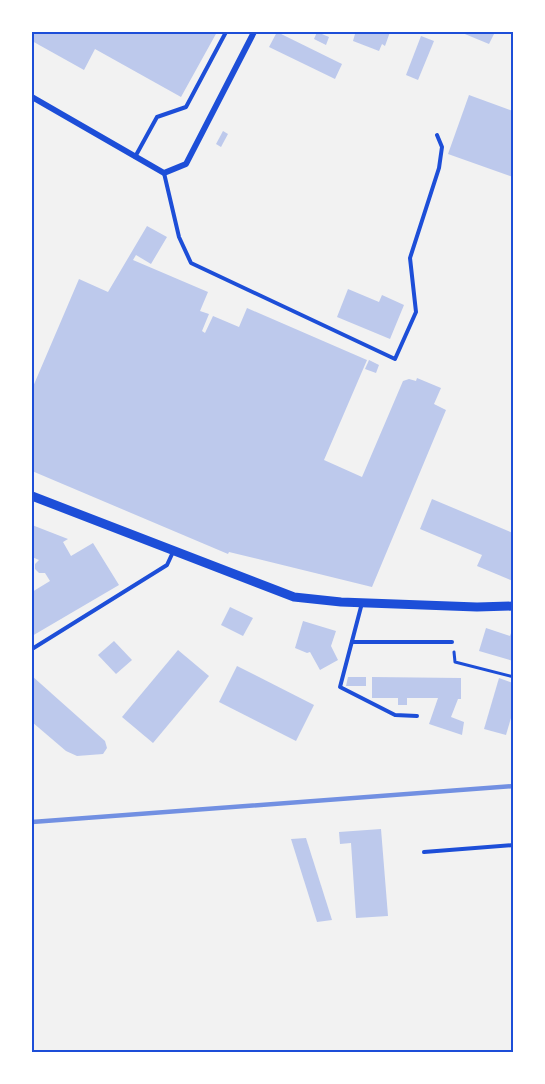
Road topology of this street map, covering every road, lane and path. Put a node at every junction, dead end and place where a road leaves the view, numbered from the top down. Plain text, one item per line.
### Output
1 (226, 32) edge
2 (254, 32) edge
3 (32, 97) edge
4 (437, 135) dead end
5 (135, 158) junction
6 (164, 173) junction
7 (32, 496) edge
8 (173, 551) junction
9 (362, 603) junction
10 (513, 606) edge
11 (352, 642) junction
12 (452, 642) joint
13 (32, 649) edge
14 (513, 677) edge
15 (417, 716) dead end
16 (513, 845) edge
17 (424, 852) dead end

1 - 5 lane
2 - 6 street
3 - 5 street
4 - 6 lane
5 - 6 street
7 - 8 street
8 - 9 street
8 - 13 lane
9 - 10 street
9 - 11 lane
11 - 12 lane
11 - 15 lane
12 - 14 path
16 - 17 lane

